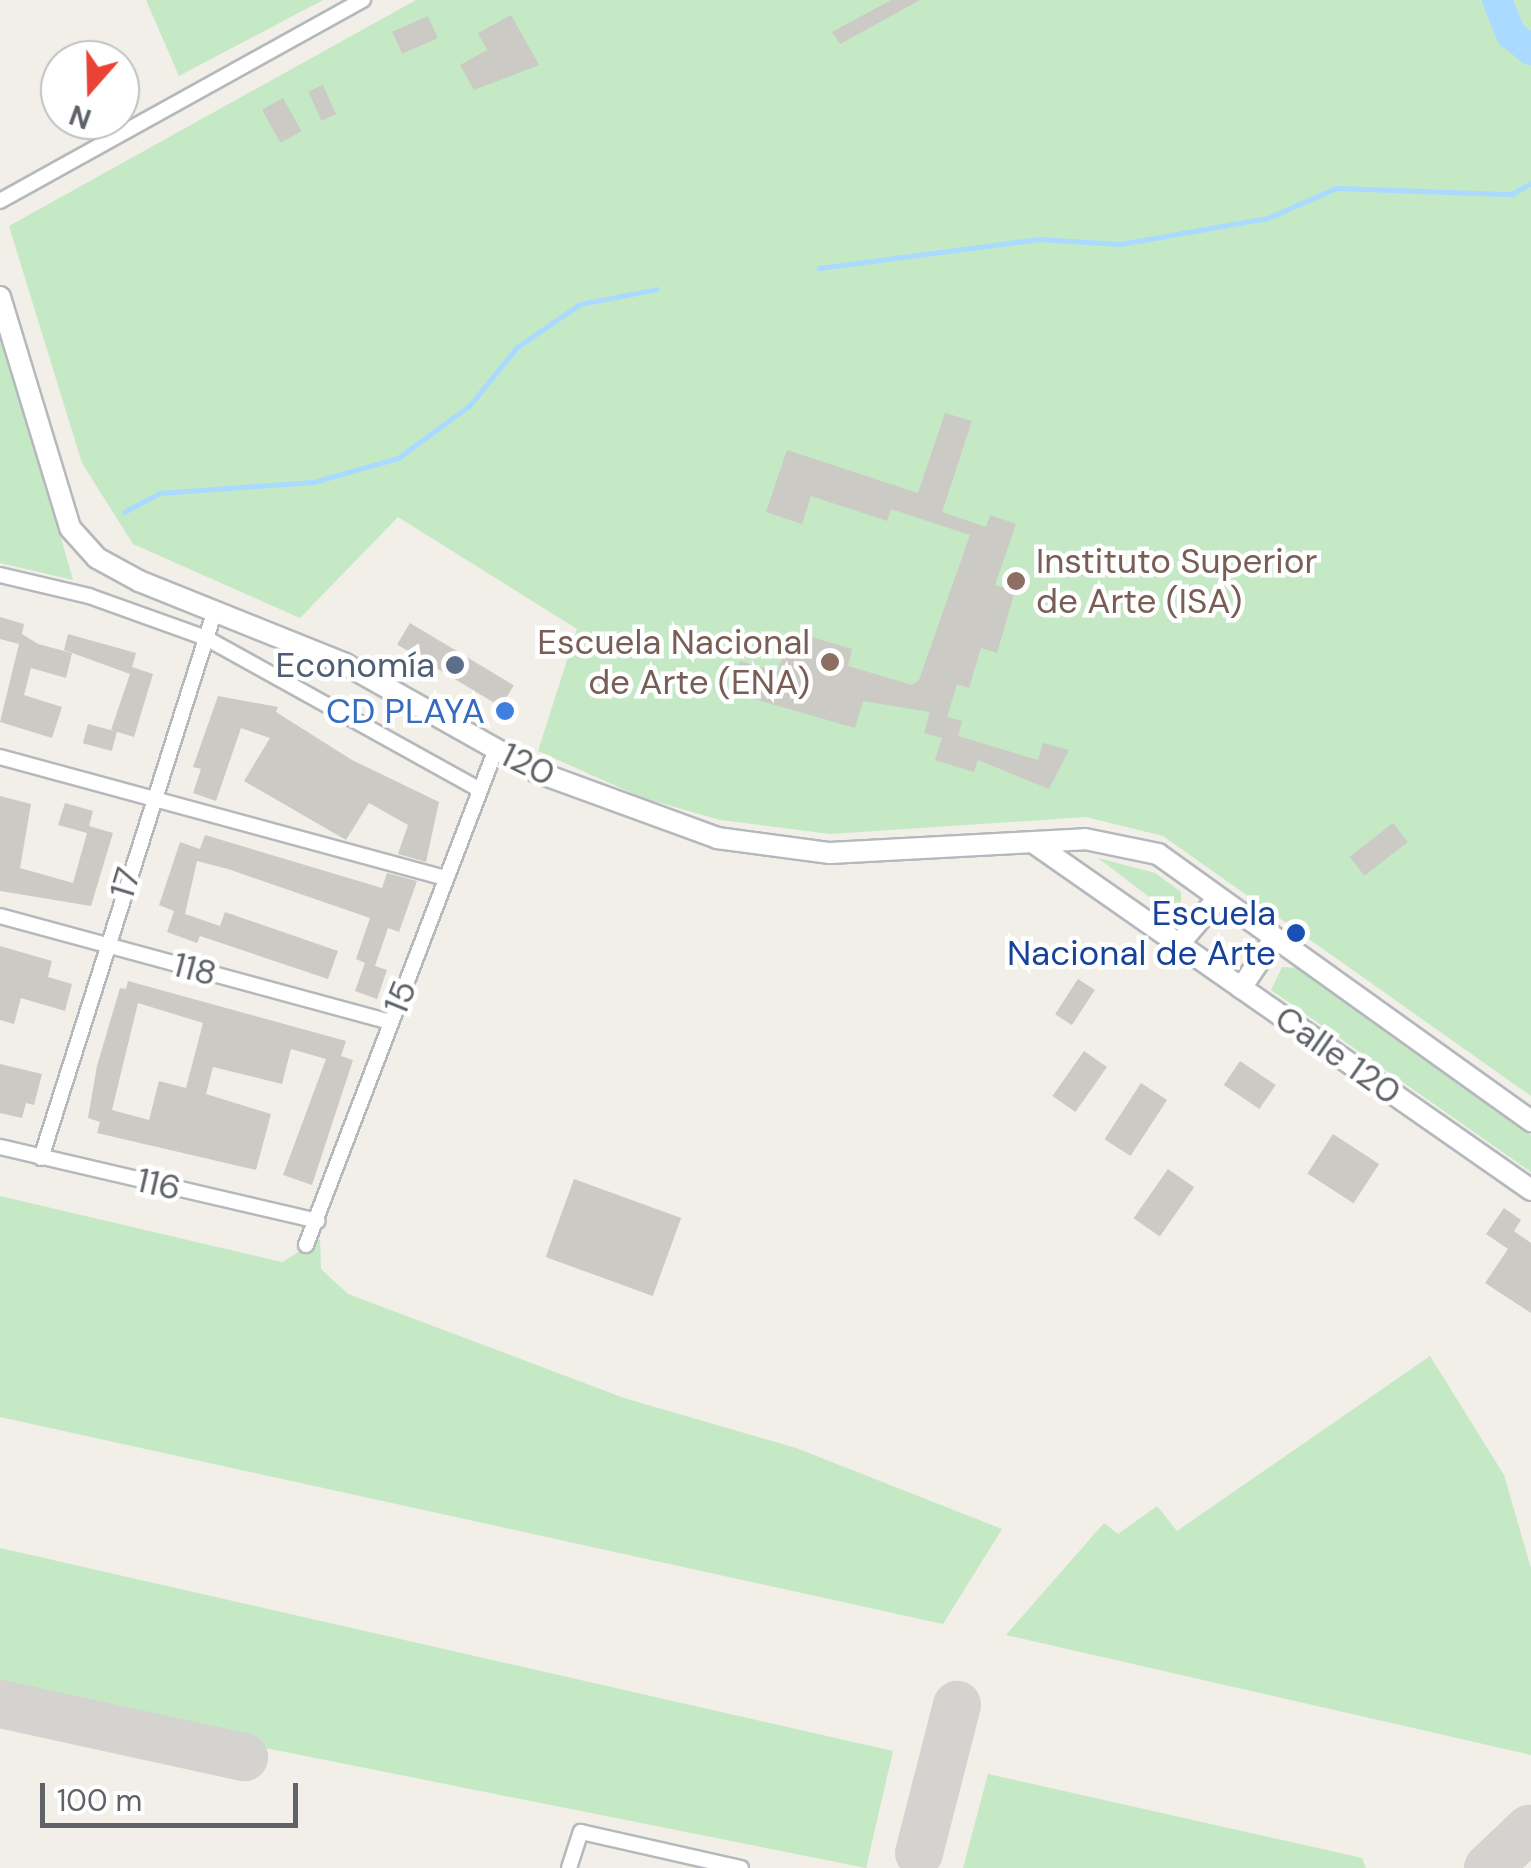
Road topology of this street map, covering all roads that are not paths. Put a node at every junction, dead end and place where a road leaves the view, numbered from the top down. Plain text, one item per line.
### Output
1 (364, 0) edge
2 (0, 201) edge
3 (0, 296) edge
4 (0, 575) edge
5 (215, 610) junction
6 (206, 638) junction
7 (496, 749) junction
8 (0, 757) edge
9 (480, 790) junction
10 (152, 797) junction
11 (1034, 843) junction
12 (446, 878) junction
13 (1218, 898) junction
14 (0, 916) edge
15 (1274, 939) junction
16 (1179, 944) junction
17 (107, 946) junction
18 (1241, 988) junction
19 (390, 1022) junction
20 (1531, 1121) edge
21 (0, 1148) edge
22 (41, 1158) junction
23 (1531, 1190) edge
24 (318, 1221) junction
25 (306, 1245) dead end
26 (570, 1868) edge
27 (741, 1868) edge

1 - 2 street
3 - 5 main road, 120
4 - 6 street, 120
5 - 6 street, 17
5 - 7 main road, 120
6 - 9 street, 120
6 - 10 street, 17
7 - 9 street, 15
7 - 11 main road, 120
8 - 10 street
9 - 12 street, 15
10 - 12 street
10 - 17 street, 17
11 - 13 main road, Calle 120
11 - 16 main road, Calle 120
12 - 19 street, 15
13 - 15 main road, Calle 120
13 - 16 main road
14 - 17 street, 118
15 - 18 main road
15 - 20 main road, Calle 120
16 - 18 main road, Calle 120
17 - 19 street, 118
17 - 22 street, 17
18 - 23 main road, Calle 120
19 - 24 street, 15
21 - 22 street, 116
22 - 24 street, 116
24 - 25 street, 15
26 - 27 street

